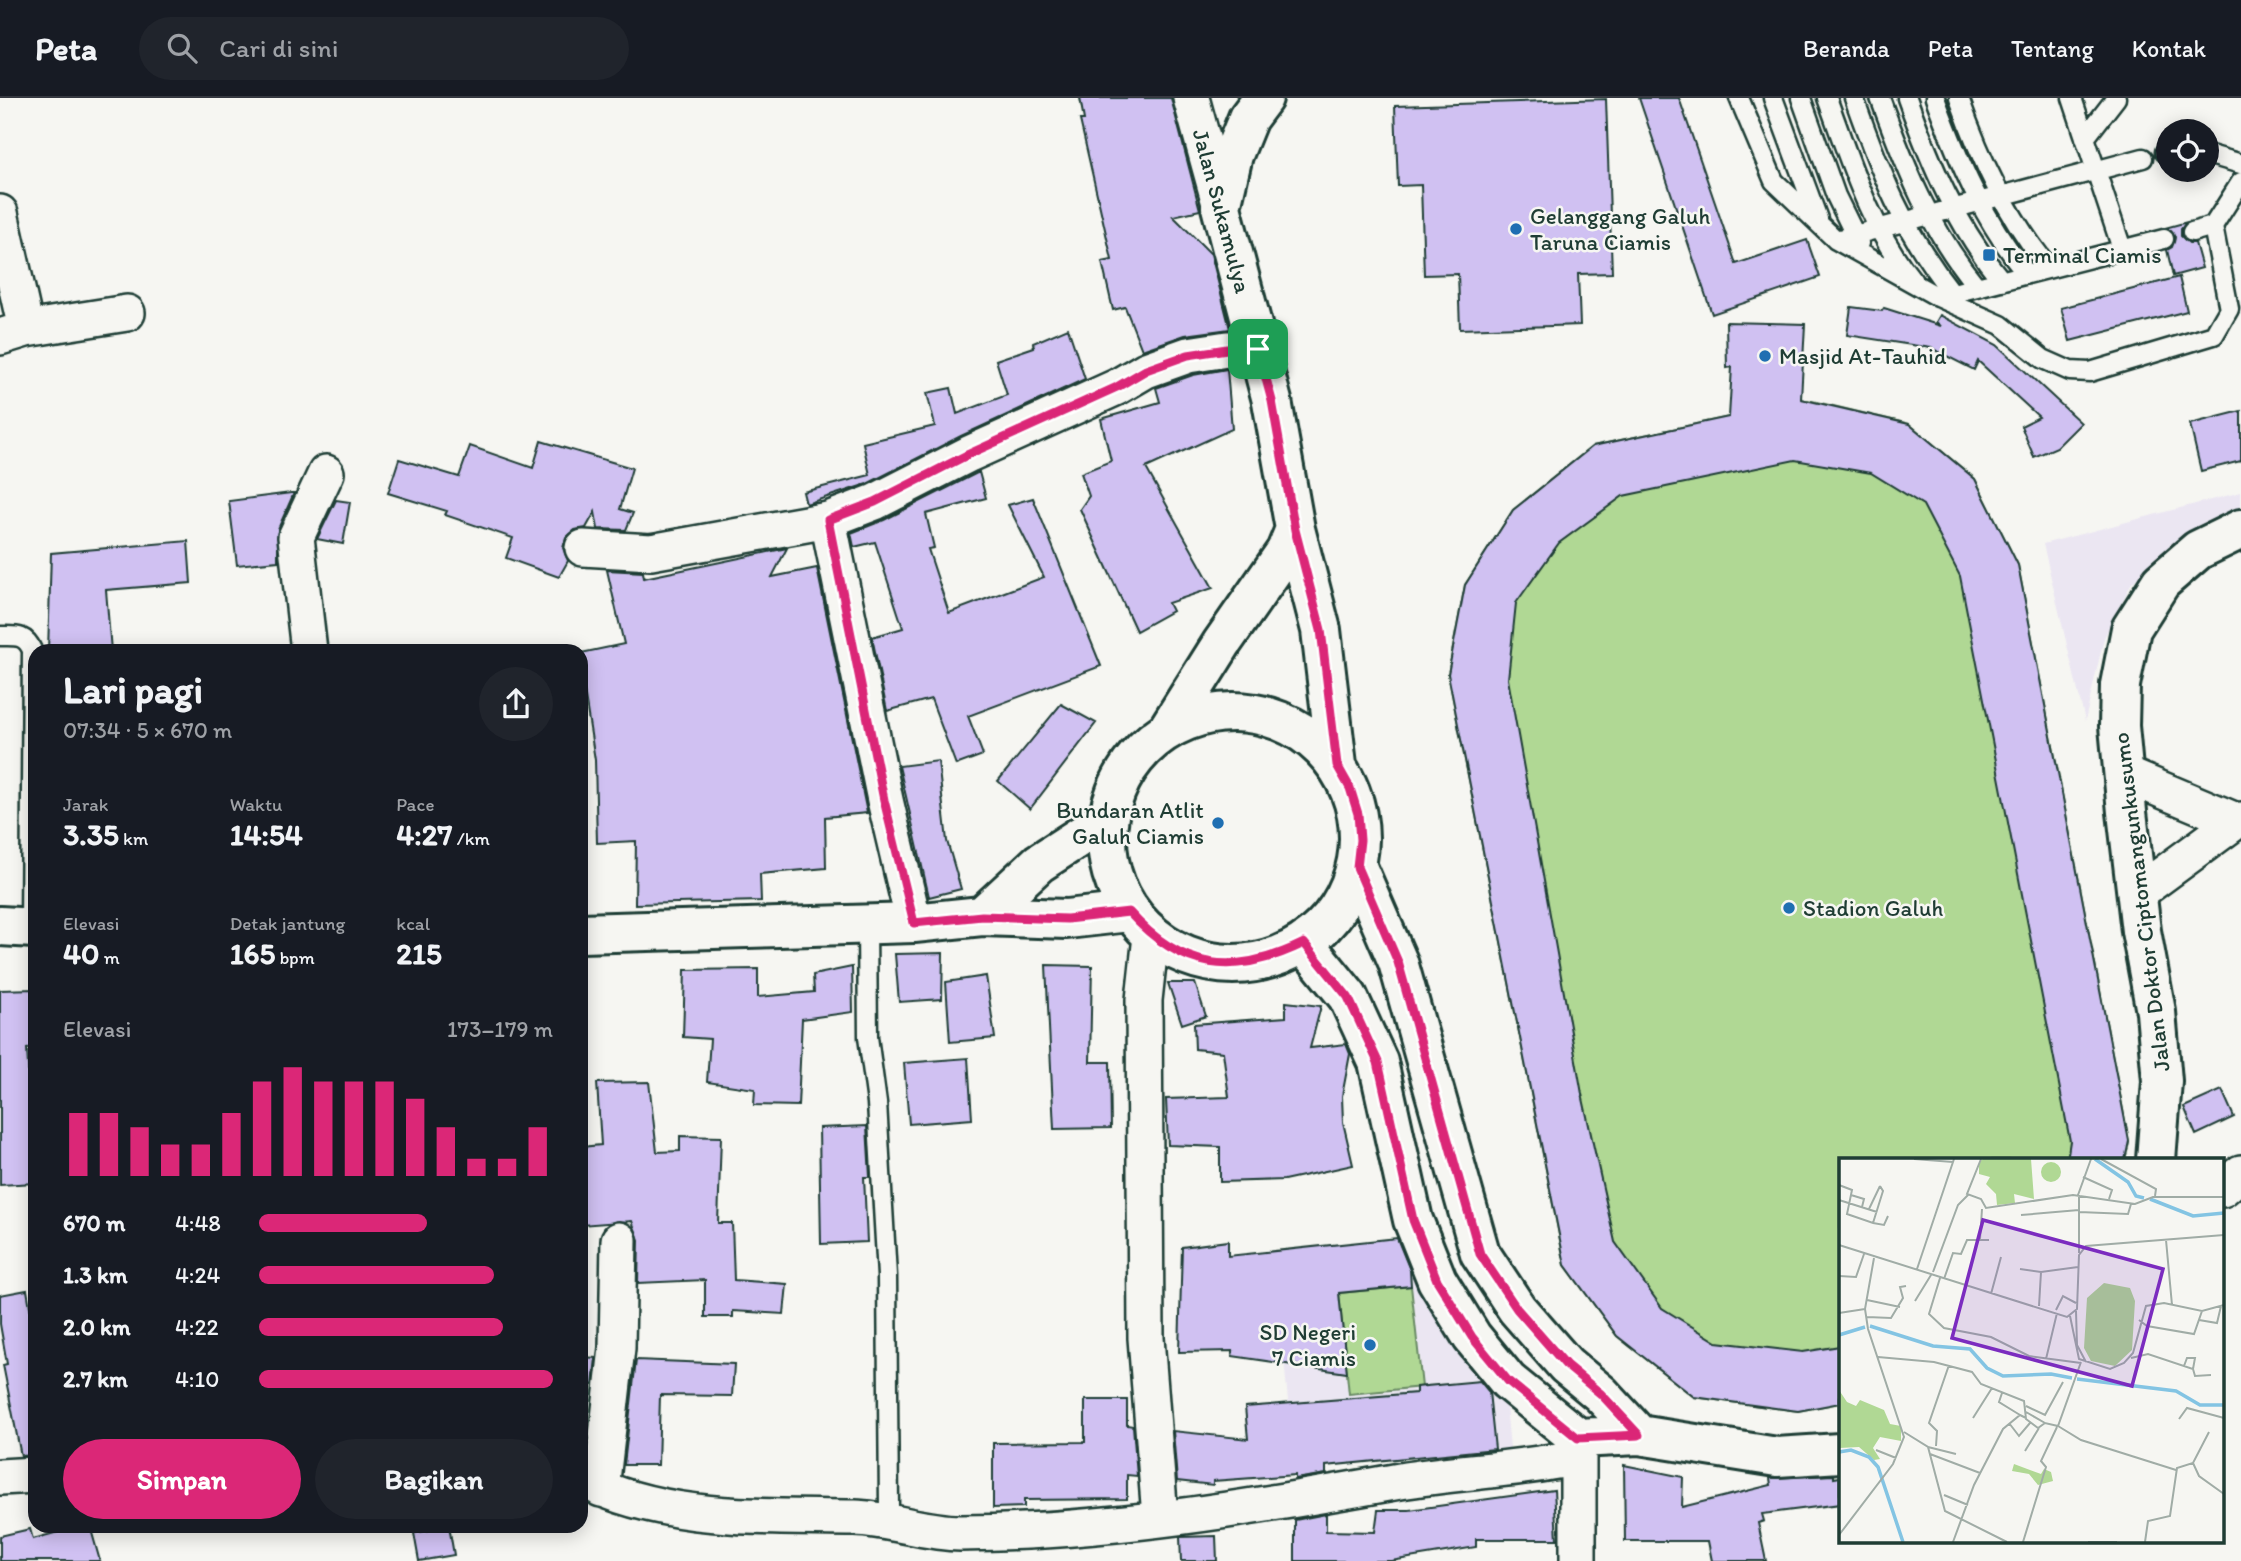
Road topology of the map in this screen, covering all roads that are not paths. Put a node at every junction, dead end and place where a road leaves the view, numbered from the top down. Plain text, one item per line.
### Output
1 (1191, 98) edge
2 (1263, 98) edge
3 (1739, 98) edge
4 (1773, 98) edge
5 (1801, 98) edge
6 (1827, 98) edge
7 (1854, 98) edge
8 (1880, 98) edge
9 (1907, 98) edge
10 (1936, 98) edge
11 (1959, 98) edge
12 (2072, 98) edge
13 (2116, 98) edge
14 (2100, 106) edge
15 (2085, 138) junction
16 (2144, 158) dead end
17 (2219, 158) edge
18 (2241, 164) edge
19 (2096, 171) junction
20 (2241, 182) edge
21 (1999, 197) junction
22 (1977, 202) junction
23 (1221, 207) junction
24 (1952, 209) junction
25 (0, 213) edge
26 (1928, 216) junction
27 (1903, 222) junction
28 (2213, 226) junction
29 (1879, 229) junction
30 (2192, 232) dead end
31 (1829, 235) junction
32 (1854, 235) junction
33 (2164, 239) dead end
34 (2123, 249) junction
35 (1870, 261) junction
36 (2049, 268) junction
37 (2027, 274) junction
38 (2002, 281) junction
39 (1917, 286) junction
40 (1978, 287) junction
41 (1945, 296) junction
42 (127, 313) dead end
43 (13, 333) edge
44 (1258, 349) junction
45 (326, 473) dead end
46 (828, 520) junction
47 (2241, 529) edge
48 (1295, 530) junction
49 (583, 548) dead end
50 (0, 636) edge
51 (29, 644) edge
52 (308, 644) edge
53 (1168, 730) junction
54 (28, 761) edge
55 (1337, 765) junction
56 (2124, 774) junction
57 (1107, 819) junction
58 (2239, 821) edge
59 (1357, 867) junction
60 (2138, 893) junction
61 (982, 916) junction
62 (914, 923) junction
63 (1140, 924) junction
64 (867, 925) junction
65 (22, 927) edge
66 (588, 933) edge
67 (1304, 943) junction
68 (2156, 1158) edge
69 (2241, 1173) edge
70 (2224, 1187) edge
71 (619, 1240) dead end
72 (1480, 1254) junction
73 (1437, 1280) junction
74 (1639, 1435) junction
75 (1578, 1448) junction
76 (1839, 1453) edge
77 (28, 1475) edge
78 (0, 1477) edge
79 (591, 1484) edge
80 (1160, 1517) junction
81 (886, 1522) junction
82 (1578, 1561) edge

1 - 23 street, Jalan Sukamulya
2 - 23 main road
3 - 31 lane
4 - 31 lane
5 - 32 lane
6 - 29 lane
7 - 27 lane
8 - 26 lane
9 - 24 lane
10 - 22 lane
11 - 21 lane
12 - 15 lane
13 - 14 lane
14 - 15 lane
15 - 19 lane
16 - 19 lane
17 - 18 lane
19 - 21 lane
19 - 34 lane
20 - 28 lane
21 - 22 lane
21 - 36 lane
22 - 24 lane
22 - 37 lane
23 - 44 main road, Jalan Sukamulya
24 - 26 lane
24 - 38 lane
25 - 43 street
26 - 27 lane
26 - 40 lane
27 - 29 lane
27 - 41 lane
28 - 30 lane
28 - 41 lane
29 - 32 lane
29 - 39 lane
31 - 32 lane
31 - 35 lane
32 - 35 lane
33 - 34 lane
34 - 36 lane
35 - 39 lane
36 - 37 lane
37 - 38 lane
38 - 40 lane
39 - 41 lane
40 - 41 lane
42 - 43 street
44 - 46 street
44 - 48 main road, Jalan Sukamulya
45 - 52 street
46 - 49 street
46 - 62 street
47 - 56 main road, Jalan Doktor Ciptomangunkusumo
48 - 53 main road
48 - 55 main road, Jalan Sukamulya
50 - 51 lane
53 - 55 main road
53 - 57 main road
54 - 65 lane
55 - 59 main road
56 - 58 street
56 - 60 main road, Jalan Doktor Ciptomangunkusumo
57 - 61 main road
57 - 63 main road
58 - 60 street
59 - 67 main road
59 - 72 main road
60 - 68 main road, Jalan Doktor Ciptomangunkusumo
61 - 62 main road
61 - 63 main road
62 - 64 main road
63 - 67 main road
63 - 80 street
64 - 66 main road
64 - 81 lane
67 - 73 main road
69 - 70 street
71 - 79 street
72 - 73 main road
72 - 74 main road
73 - 75 main road
74 - 75 main road
74 - 76 main road
75 - 80 street
75 - 82 street
77 - 78 street
79 - 81 street
80 - 81 street

